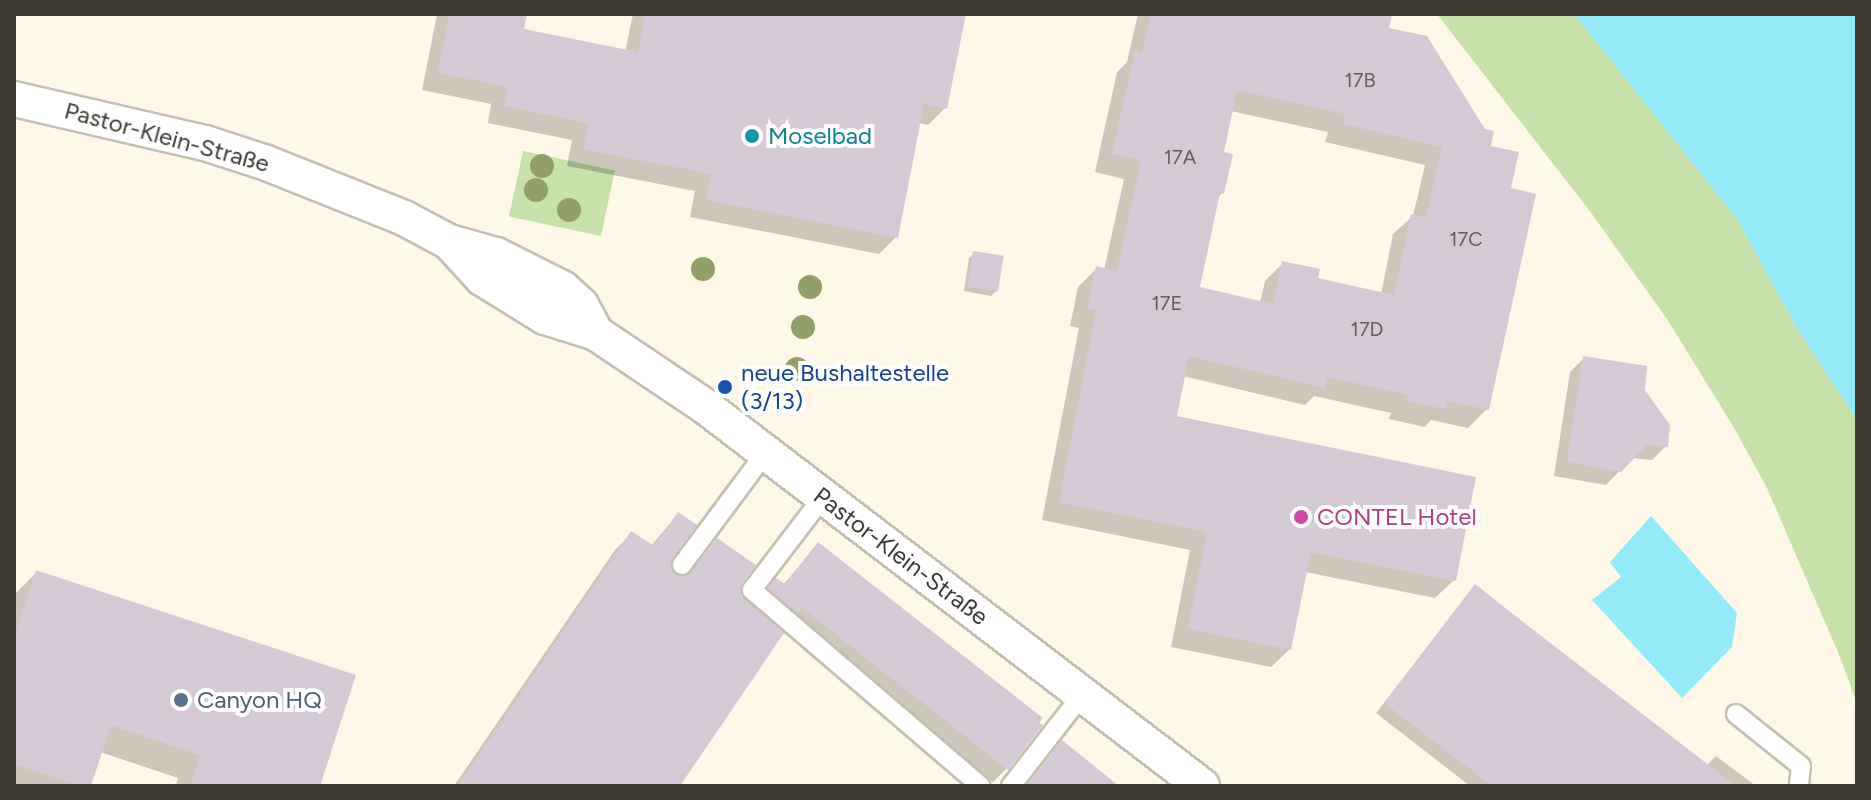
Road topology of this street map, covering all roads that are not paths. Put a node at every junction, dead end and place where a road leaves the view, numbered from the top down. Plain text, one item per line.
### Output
1 (14, 99) edge
2 (767, 451) junction
3 (823, 497) junction
4 (682, 565) dead end
5 (1081, 696) junction
6 (1736, 714) dead end
7 (981, 786) edge
8 (1011, 786) edge
9 (1202, 786) edge
10 (1799, 786) edge

1 - 2 street, Pastor-Klein-Straße
2 - 3 street, Pastor-Klein-Straße
2 - 4 lane
3 - 5 street, Pastor-Klein-Straße
3 - 7 lane
5 - 8 lane
5 - 9 street, Pastor-Klein-Straße
6 - 10 lane

